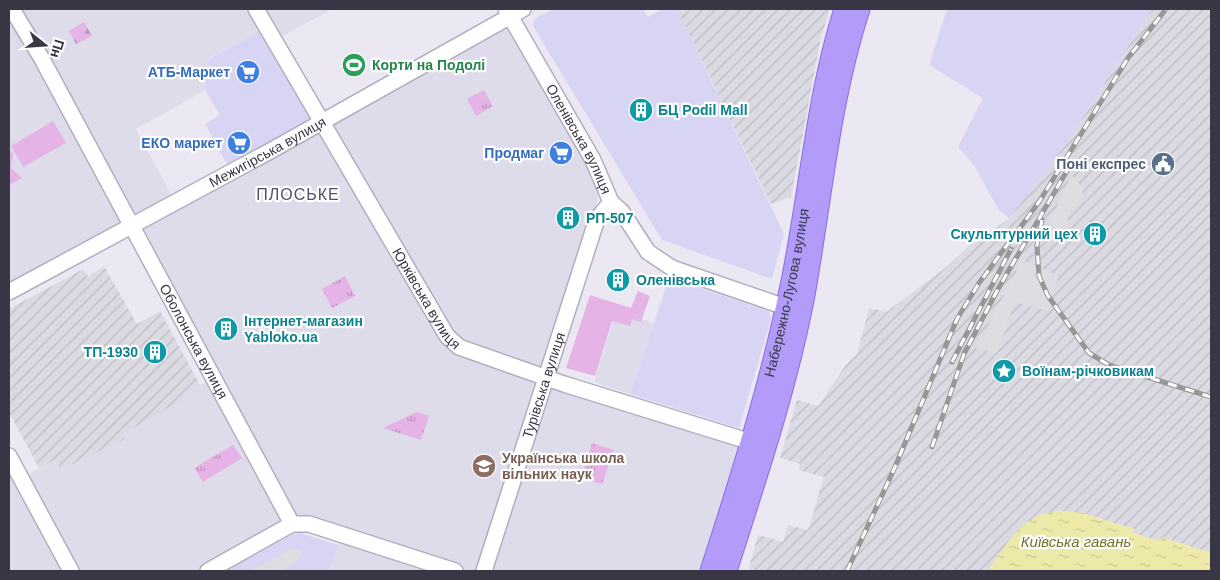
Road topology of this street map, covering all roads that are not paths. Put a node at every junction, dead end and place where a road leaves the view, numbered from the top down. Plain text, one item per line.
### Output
1 (12, 9) edge
2 (256, 9) edge
3 (844, 9) edge
4 (860, 9) edge
5 (513, 11) edge
6 (321, 122) junction
7 (611, 202) junction
8 (131, 227) junction
9 (9, 292) edge
10 (793, 310) junction
11 (546, 378) junction
12 (751, 442) junction
13 (9, 456) edge
14 (292, 524) junction
15 (71, 571) edge
16 (208, 571) edge
17 (455, 571) edge
18 (484, 571) edge
19 (710, 571) edge
20 (727, 571) edge

1 - 8 street, Оболонська вулиця
2 - 6 street, Юрківська вулиця
3 - 10 main road, Набережно-Лугова вулиця
4 - 10 main road, Набережно-Лугова вулиця
5 - 6 street, Межигірська вулиця
5 - 7 street, Оленівська вулиця
6 - 8 street, Межигірська вулиця
6 - 11 street, Юрківська вулиця
7 - 10 street, Оленівська вулиця
7 - 11 street, Турівська вулиця
8 - 9 street, Межигірська вулиця
8 - 14 street, Оболонська вулиця
10 - 12 main road, Набережно-Лугова вулиця
10 - 20 main road, Набережно-Лугова вулиця
11 - 12 street, Юрківська вулиця
11 - 18 street, Турівська вулиця
12 - 19 main road, Набережно-Лугова вулиця
13 - 15 street
14 - 16 street
14 - 17 street

